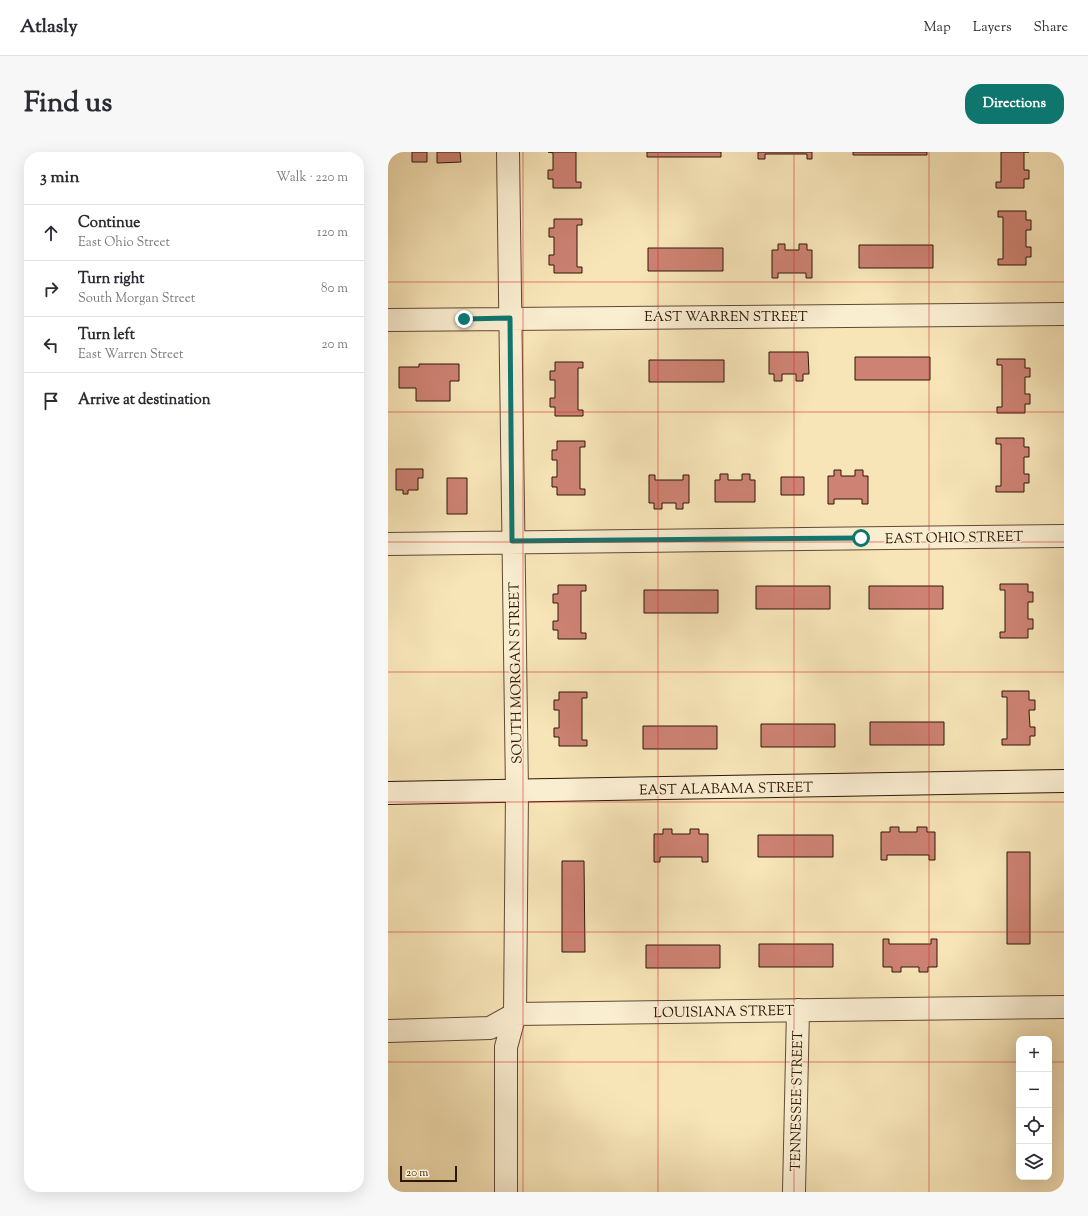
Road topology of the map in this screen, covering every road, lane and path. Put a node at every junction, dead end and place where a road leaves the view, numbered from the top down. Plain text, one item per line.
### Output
1 (508, 152) edge
2 (1064, 314) edge
3 (510, 318) junction
4 (388, 320) edge
5 (1064, 536) edge
6 (512, 541) junction
7 (388, 544) edge
8 (1064, 781) edge
9 (517, 792) junction
10 (388, 793) edge
11 (1064, 1007) edge
12 (798, 1010) junction
13 (515, 1014) junction
14 (388, 1032) edge
15 (506, 1192) edge
16 (794, 1192) edge

1 - 3 street, SOUTH MORGAN STREET
2 - 3 street, EAST WARREN STREET
3 - 4 street, EAST WARREN STREET
3 - 6 street, SOUTH MORGAN STREET
5 - 6 street, EAST OHIO STREET
6 - 7 street, EAST OHIO STREET
6 - 9 street, SOUTH MORGAN STREET
8 - 9 street, EAST ALABAMA STREET
9 - 10 street, EAST ALABAMA STREET
9 - 13 street, SOUTH MORGAN STREET
11 - 12 street, LOUISIANA STREET
12 - 13 street, LOUISIANA STREET
12 - 16 street, TENNESSEE STREET
13 - 14 street, LOUISIANA STREET
13 - 15 street, SOUTH MORGAN STREET

